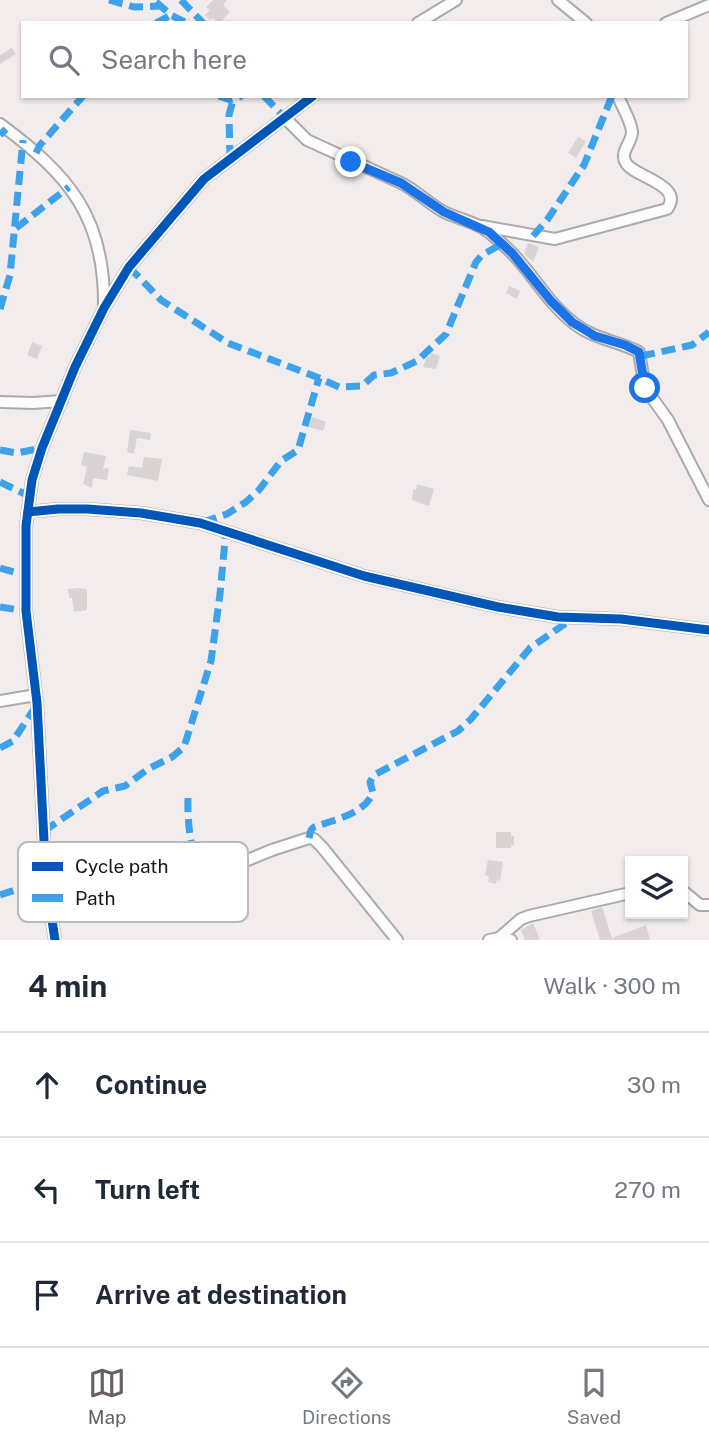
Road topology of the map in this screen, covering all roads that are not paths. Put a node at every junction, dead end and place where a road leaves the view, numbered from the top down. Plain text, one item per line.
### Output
1 (456, 0) edge
2 (558, 0) edge
3 (709, 5) edge
4 (421, 21) edge
5 (584, 21) edge
6 (671, 21) edge
7 (310, 98) edge
8 (619, 98) edge
9 (285, 118) junction
10 (0, 124) edge
11 (479, 226) junction
12 (104, 308) junction
13 (62, 401) junction
14 (0, 402) edge
15 (709, 500) edge
16 (28, 512) junction
17 (709, 630) edge
18 (36, 695) junction
19 (0, 701) edge
20 (44, 842) edge
21 (248, 860) edge
22 (625, 894) edge
23 (688, 895) edge
24 (709, 905) edge
25 (494, 939) edge
26 (397, 940) edge
27 (511, 940) edge

1 - 4 street
2 - 5 street
3 - 6 street
7 - 9 street
8 - 11 street
9 - 11 street
9 - 12 street
10 - 12 street
11 - 15 street
12 - 13 street
13 - 14 street
13 - 16 street
16 - 17 street
16 - 18 street
18 - 19 street
18 - 20 street
21 - 26 street
22 - 25 street
23 - 24 street
25 - 27 street

